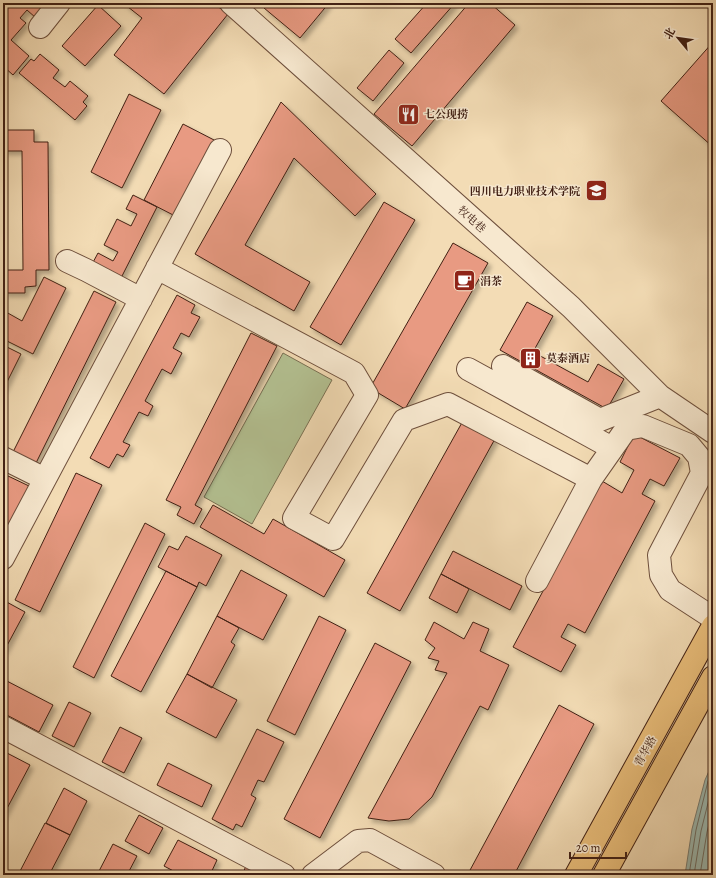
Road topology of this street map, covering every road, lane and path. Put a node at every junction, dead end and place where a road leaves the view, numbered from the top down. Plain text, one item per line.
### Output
1 (59, 3) edge
2 (231, 3) edge
3 (40, 27) dead end
4 (220, 150) dead end
5 (67, 262) dead end
6 (157, 268) junction
7 (141, 299) junction
8 (504, 366) dead end
9 (468, 369) dead end
10 (660, 396) junction
11 (713, 432) edge
12 (612, 448) junction
13 (3, 458) edge
14 (45, 479) junction
15 (591, 479) junction
16 (3, 558) edge
17 (537, 580) dead end
18 (713, 618) edge
19 (713, 626) edge
20 (713, 678) edge
21 (3, 727) edge
22 (284, 875) edge
23 (313, 875) edge
24 (434, 875) edge
25 (576, 875) edge
26 (604, 875) edge

1 - 3 street
2 - 10 street, 牧电巷
4 - 6 street
5 - 7 street
6 - 7 street
6 - 15 street
7 - 14 street
8 - 10 street
9 - 12 street
10 - 11 street, 牧电巷
12 - 15 street
12 - 18 street
13 - 14 street
14 - 16 street
15 - 17 street
19 - 25 main road, 青华路
20 - 26 main road
21 - 22 street
23 - 24 street

